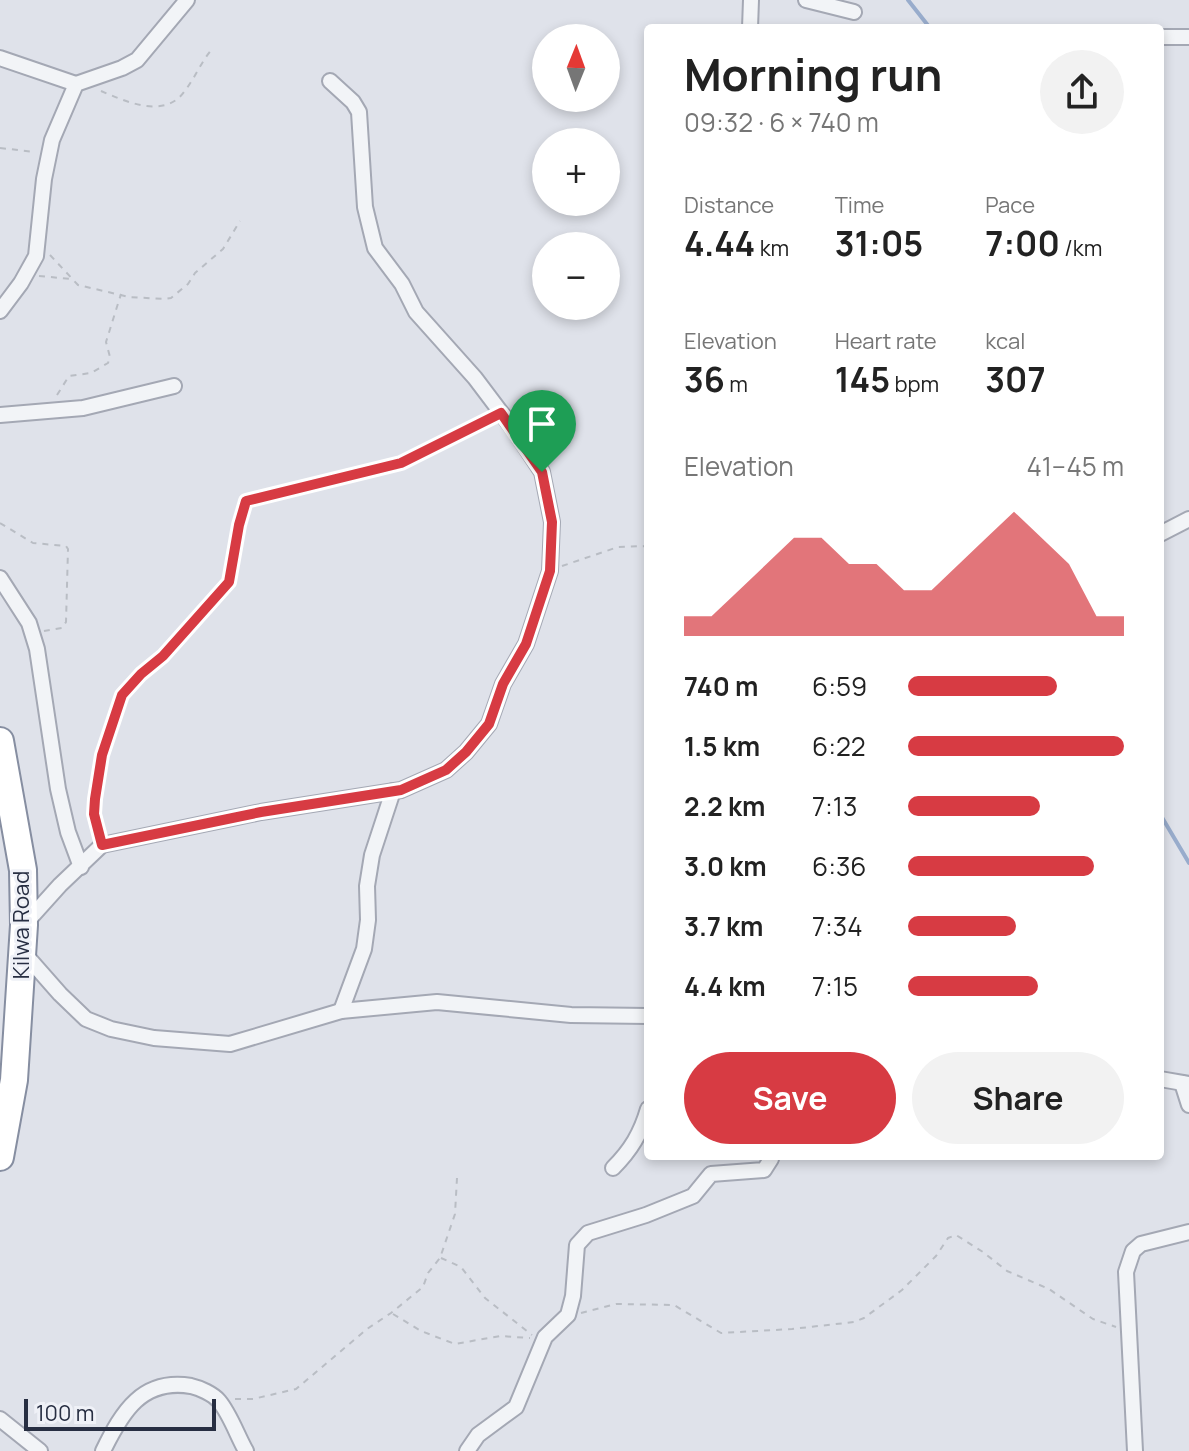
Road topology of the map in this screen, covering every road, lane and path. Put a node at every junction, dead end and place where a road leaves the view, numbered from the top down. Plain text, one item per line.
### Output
1 (187, 0) edge
2 (751, 0) edge
3 (806, 0) edge
4 (854, 12) dead end
5 (750, 24) edge
6 (1164, 37) edge
7 (1189, 37) edge
8 (212, 49) dead end
9 (0, 58) edge
10 (330, 81) dead end
11 (79, 82) junction
12 (0, 148) edge
13 (50, 152) junction
14 (240, 221) dead end
15 (38, 248) junction
16 (26, 275) junction
17 (72, 279) junction
18 (121, 294) junction
19 (0, 311) edge
20 (174, 386) dead end
21 (49, 410) junction
22 (501, 413) junction
23 (0, 415) edge
24 (1189, 519) edge
25 (0, 523) edge
26 (1164, 532) edge
27 (644, 546) edge
28 (550, 571) junction
29 (0, 578) edge
30 (37, 649) junction
31 (0, 741) edge
32 (393, 791) junction
33 (102, 845) junction
34 (81, 867) junction
35 (24, 925) junction
36 (23, 952) junction
37 (341, 1011) junction
38 (644, 1016) edge
39 (1164, 1080) edge
40 (1185, 1084) edge
41 (1189, 1105) edge
42 (644, 1124) edge
43 (0, 1157) edge
44 (770, 1160) edge
45 (613, 1168) dead end
46 (457, 1178) dead end
47 (1189, 1232) edge
48 (440, 1258) junction
49 (391, 1313) junction
50 (568, 1315) junction
51 (1129, 1330) junction
52 (218, 1399) junction
53 (0, 1419) edge
54 (40, 1451) edge
55 (103, 1451) edge
56 (246, 1451) edge
57 (467, 1451) edge
58 (1135, 1451) edge

1 - 11 street
2 - 5 street
3 - 4 street
6 - 7 street
8 - 11 path
9 - 11 street
10 - 22 street
11 - 13 street
12 - 13 path
13 - 15 street
14 - 18 path
15 - 16 street
15 - 17 path
16 - 17 path
16 - 19 street
17 - 18 path
18 - 21 path
20 - 21 street
21 - 23 street
22 - 28 street
22 - 33 path
24 - 26 street
25 - 30 path
27 - 28 path
28 - 32 street
29 - 30 street
30 - 34 street
31 - 35 highway, Kilwa Road
32 - 33 street
32 - 37 street
33 - 34 street
34 - 35 street
35 - 36 highway, Kilwa Road
36 - 37 street
36 - 43 highway, Kilwa Road
37 - 38 street
39 - 40 street
40 - 41 street
42 - 45 street
44 - 50 street
46 - 48 path
47 - 51 street
48 - 49 path
48 - 49 path
49 - 52 path
50 - 51 path
50 - 57 street
51 - 58 street
52 - 55 street
52 - 56 street
53 - 54 street

